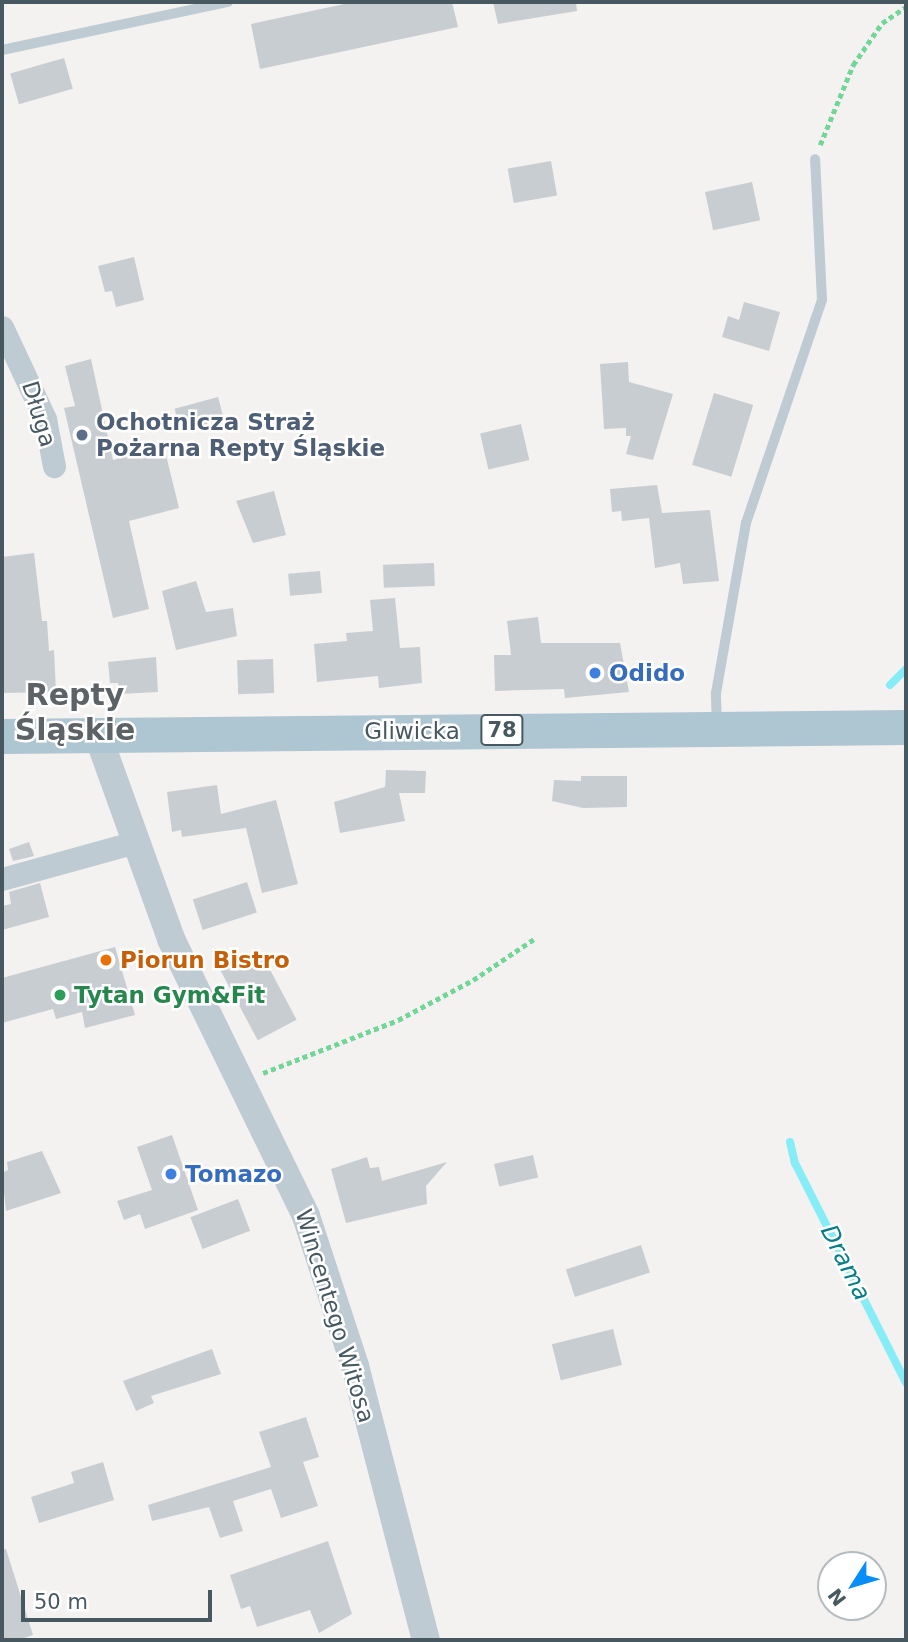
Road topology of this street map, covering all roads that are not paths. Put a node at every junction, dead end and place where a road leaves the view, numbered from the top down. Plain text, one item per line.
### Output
1 (228, 2) edge
2 (2, 50) edge
3 (815, 159) road end
4 (2, 327) edge
5 (54, 466) dead end
6 (906, 727) edge
7 (717, 728) junction
8 (97, 733) junction
9 (2, 736) edge
10 (135, 842) junction
11 (2, 879) edge
12 (426, 1640) edge

1 - 2 lane
3 - 7 lane
4 - 5 street, Długa
6 - 7 main road, Gliwicka / 78
7 - 8 main road, Gliwicka / 78
8 - 9 main road, Gliwicka / 78
8 - 10 street, Wincentego Witosa
10 - 11 street
10 - 12 street, Wincentego Witosa

